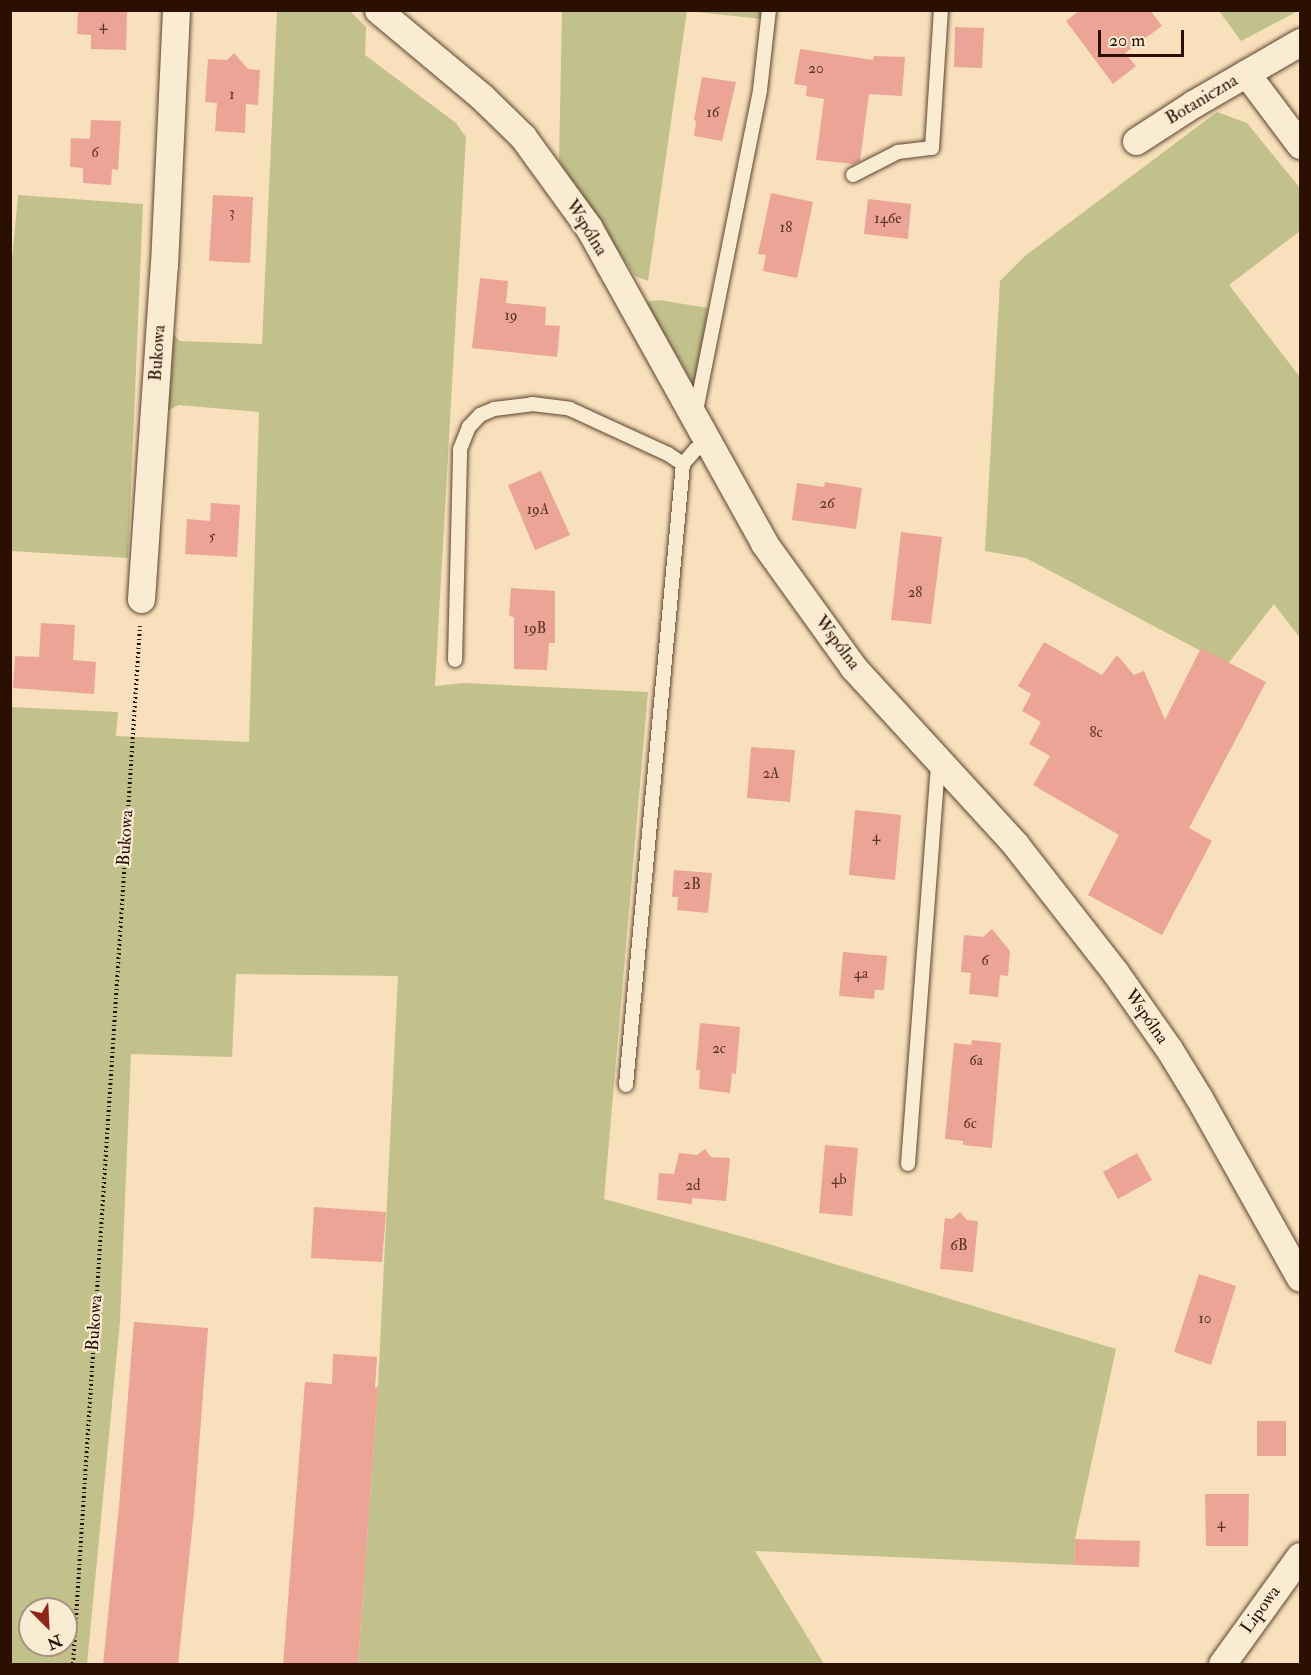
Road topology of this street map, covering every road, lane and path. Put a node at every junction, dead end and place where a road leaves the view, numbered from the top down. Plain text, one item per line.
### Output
1 (176, 10) edge
2 (769, 10) edge
3 (941, 10) edge
4 (391, 15) edge
5 (1300, 42) edge
6 (1245, 74) junction
7 (1136, 141) dead end
8 (1300, 145) edge
9 (853, 175) dead end
10 (695, 418) junction
11 (709, 443) junction
12 (683, 464) junction
13 (141, 599) joint
14 (455, 660) dead end
15 (939, 759) junction
16 (626, 1085) dead end
17 (908, 1164) dead end
18 (1300, 1278) edge
19 (1300, 1556) edge
20 (73, 1665) edge
21 (1222, 1665) edge

1 - 13 street, Bukowa
2 - 10 lane
3 - 9 lane
4 - 10 street, Wspólna
5 - 6 street, Botaniczna
6 - 7 street, Botaniczna
6 - 8 street
10 - 11 street, Wspólna
11 - 12 lane
11 - 15 street, Wspólna
12 - 14 lane
12 - 16 lane
13 - 20 path, Bukowa
15 - 17 lane
15 - 18 street, Wspólna
19 - 21 street, Lipowa

